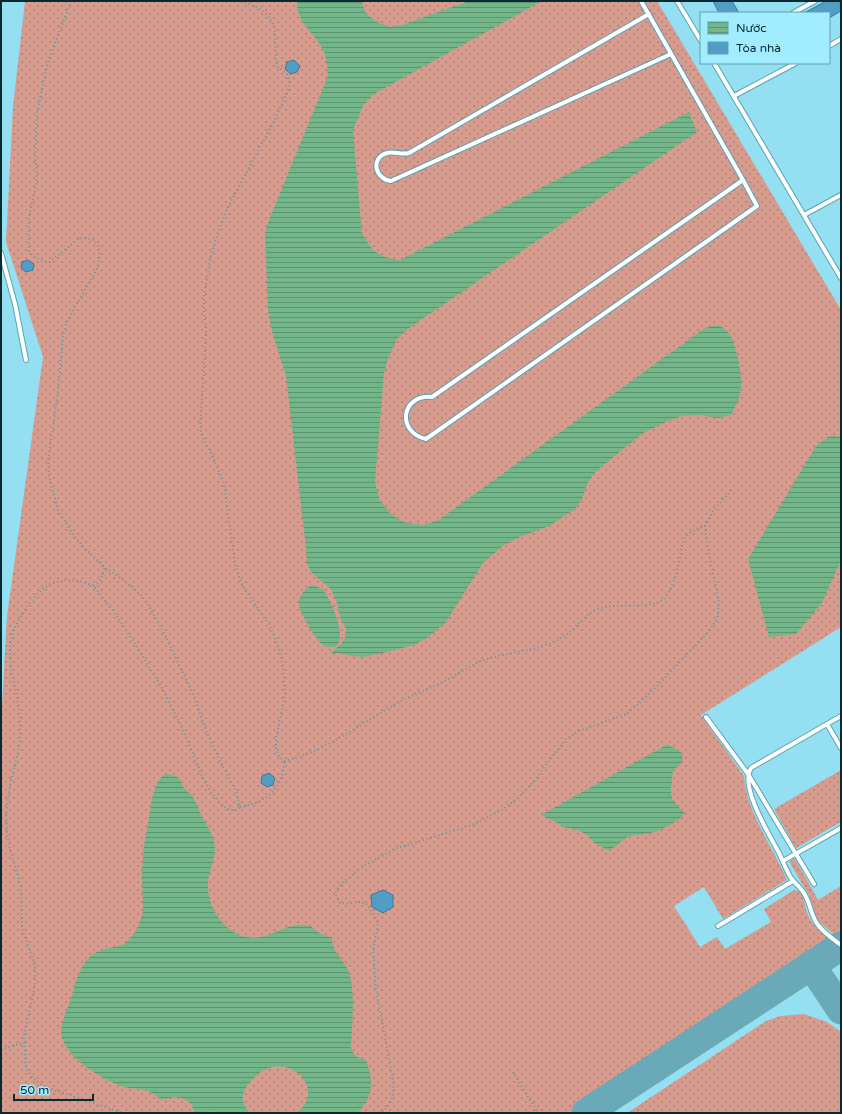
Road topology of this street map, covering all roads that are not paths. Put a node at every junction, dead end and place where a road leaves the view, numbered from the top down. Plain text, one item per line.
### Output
1 (641, 1) edge
2 (677, 1) edge
3 (815, 1) edge
4 (795, 12) edge
5 (649, 14) junction
6 (700, 39) edge
7 (841, 39) edge
8 (830, 45) edge
9 (671, 54) junction
10 (715, 64) edge
11 (794, 64) edge
12 (734, 96) junction
13 (743, 180) junction
14 (841, 195) edge
15 (804, 215) junction
16 (1, 253) edge
17 (839, 271) edge
18 (841, 278) edge
19 (26, 360) dead end
20 (841, 716) edge
21 (706, 717) dead end
22 (828, 724) junction
23 (841, 748) edge
24 (748, 774) junction
25 (841, 828) edge
26 (796, 854) junction
27 (783, 861) junction
28 (793, 881) junction
29 (814, 884) dead end
30 (718, 926) dead end
31 (841, 945) edge

1 - 5 lane
2 - 6 lane
3 - 4 lane
5 - 9 lane
5 - 9 lane
7 - 8 lane
9 - 13 lane
10 - 12 lane
11 - 12 lane
12 - 15 lane
13 - 13 lane
14 - 15 lane
15 - 17 lane
16 - 19 lane
17 - 18 lane
20 - 22 lane
21 - 24 lane
22 - 23 lane
22 - 24 lane
24 - 26 lane
24 - 27 lane
25 - 26 lane
26 - 27 lane
26 - 29 lane
27 - 28 lane
28 - 30 lane
28 - 31 lane

